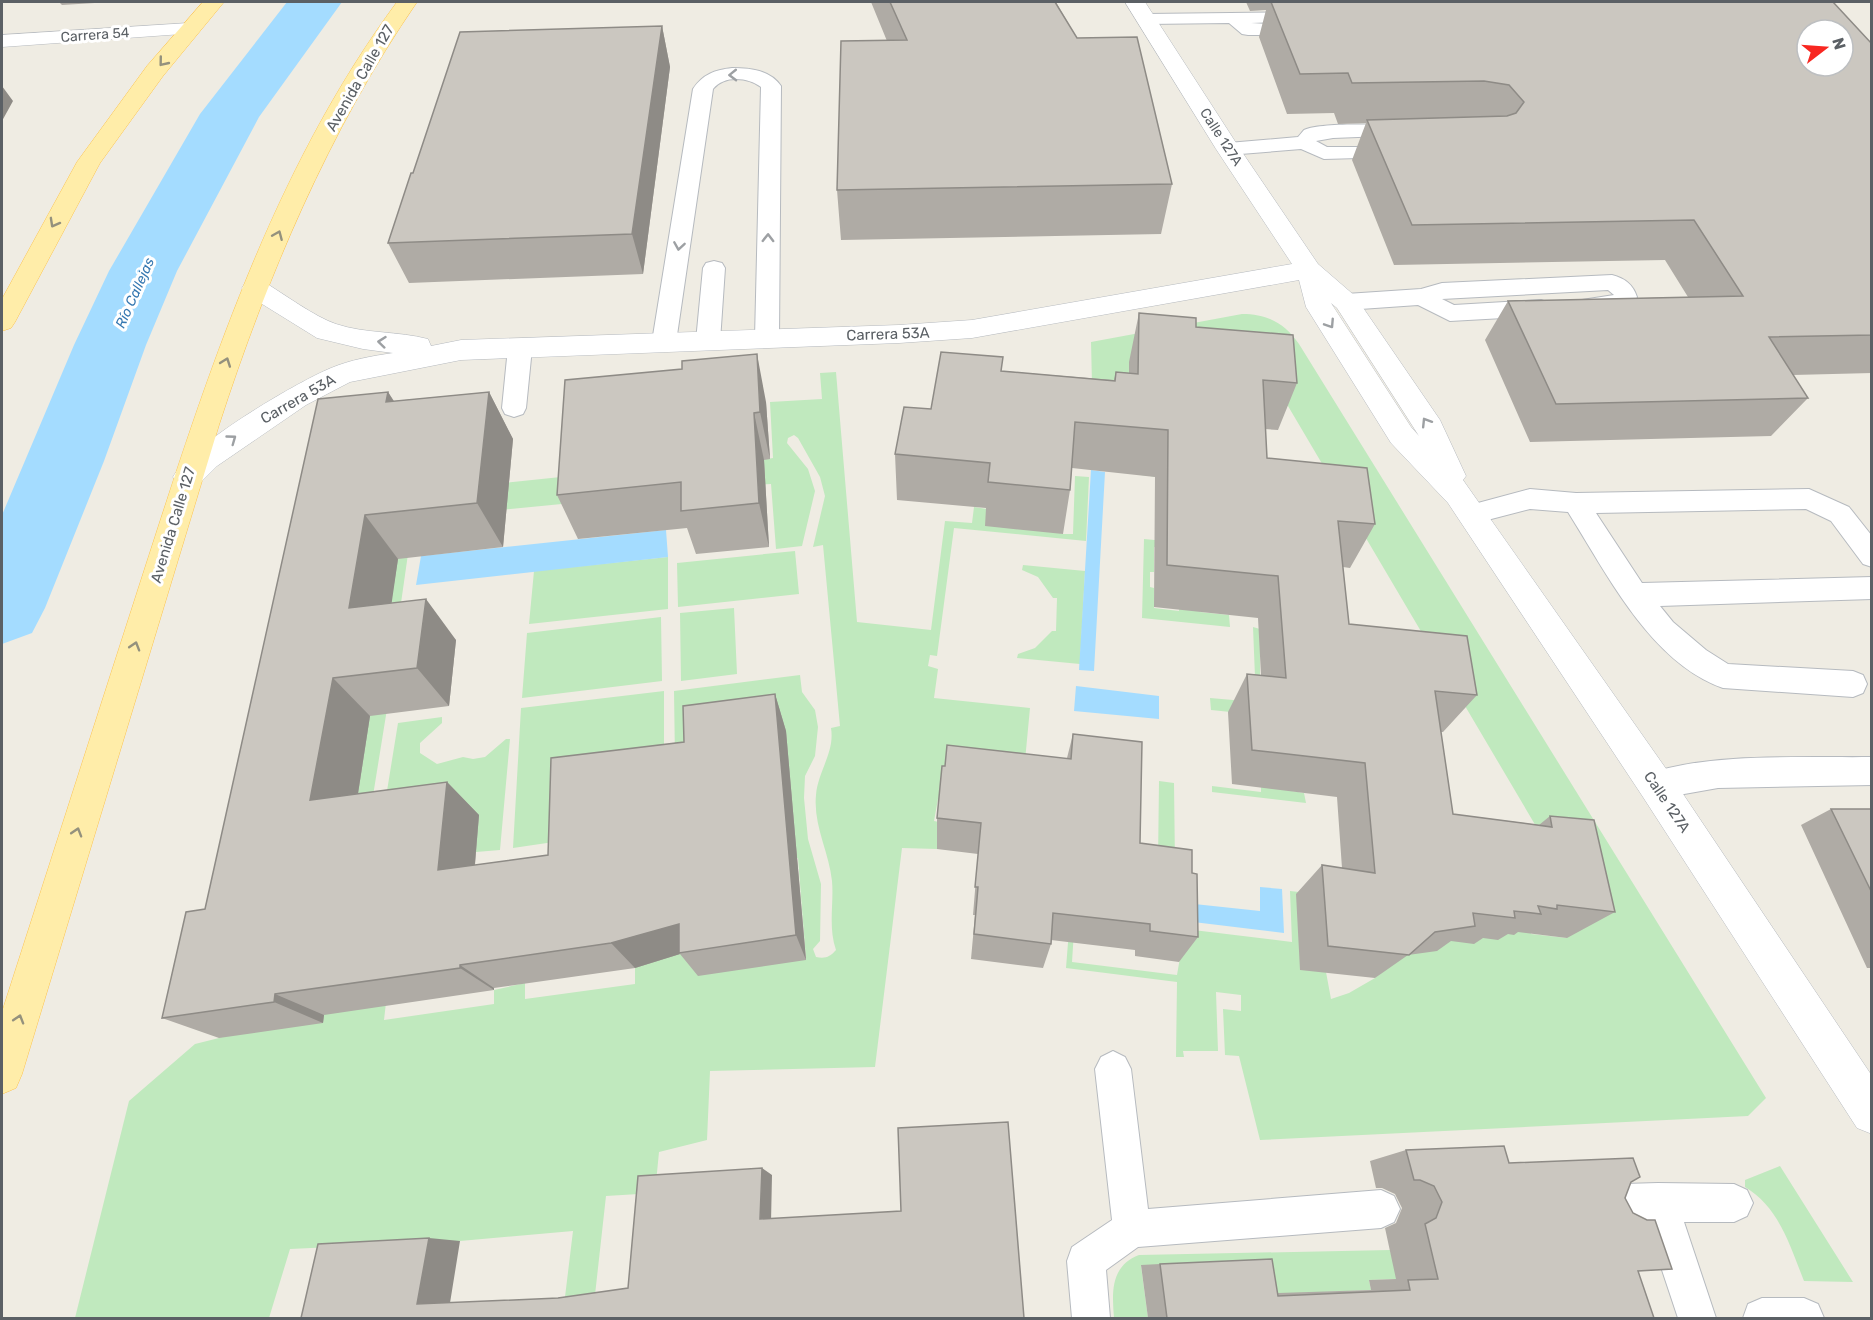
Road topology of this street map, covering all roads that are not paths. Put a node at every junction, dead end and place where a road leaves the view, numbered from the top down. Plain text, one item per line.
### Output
1 (214, 2) edge
2 (407, 2) edge
3 (1141, 10) edge
4 (1322, 23) edge
5 (189, 29) junction
6 (2, 41) edge
7 (1420, 140) edge
8 (1228, 149) junction
9 (714, 268) dead end
10 (1309, 270) junction
11 (255, 288) junction
12 (1422, 297) junction
13 (1346, 302) junction
14 (2, 322) edge
15 (767, 338) junction
16 (708, 340) junction
17 (664, 342) junction
18 (520, 348) junction
19 (461, 350) junction
20 (514, 408) dead end
21 (188, 477) junction
22 (1576, 503) junction
23 (1465, 504) junction
24 (1872, 556) edge
25 (1872, 588) edge
26 (1635, 596) junction
27 (1853, 684) dead end
28 (1872, 771) edge
29 (1656, 785) junction
30 (1113, 1069) dead end
31 (2, 1074) edge
32 (1872, 1113) edge
33 (1658, 1202) junction
34 (1734, 1203) dead end
35 (1591, 1204) edge
36 (1381, 1209) dead end
37 (1132, 1229) junction
38 (1091, 1318) edge
39 (1697, 1318) edge
40 (1762, 1318) edge
41 (1804, 1318) edge

1 - 5 main road
11 -> 2 main road, Avenida Calle 127
3 - 4 lane
3 - 8 street, Calle 127A
5 - 6 street, Carrera 54
5 -> 14 main road
7 - 8 lane
8 - 10 street, Calle 127A
9 - 16 lane
10 - 13 street, Calle 127A
10 - 15 street, Carrera 53A
10 -> 23 street, Calle 127A
19 -> 11 street, Carrera 53A
21 -> 11 main road, Avenida Calle 127
12 - 12 lane
12 - 13 lane
23 -> 13 street, Calle 127A
15 - 16 street, Carrera 53A
15 -> 17 lane
16 - 17 street, Carrera 53A
17 - 18 street, Carrera 53A
18 - 19 street, Carrera 53A
18 - 20 lane
21 -> 19 street, Carrera 53A
31 -> 21 main road, Avenida Calle 127
22 - 23 lane
22 - 24 lane
22 - 26 lane
23 - 29 street, Calle 127A
25 - 26 lane
26 - 27 lane
28 - 29 lane
29 - 32 street, Calle 127A
30 - 37 lane
33 - 34 lane
33 - 35 lane
33 - 39 lane
36 - 37 lane
37 - 38 lane
40 - 41 lane

